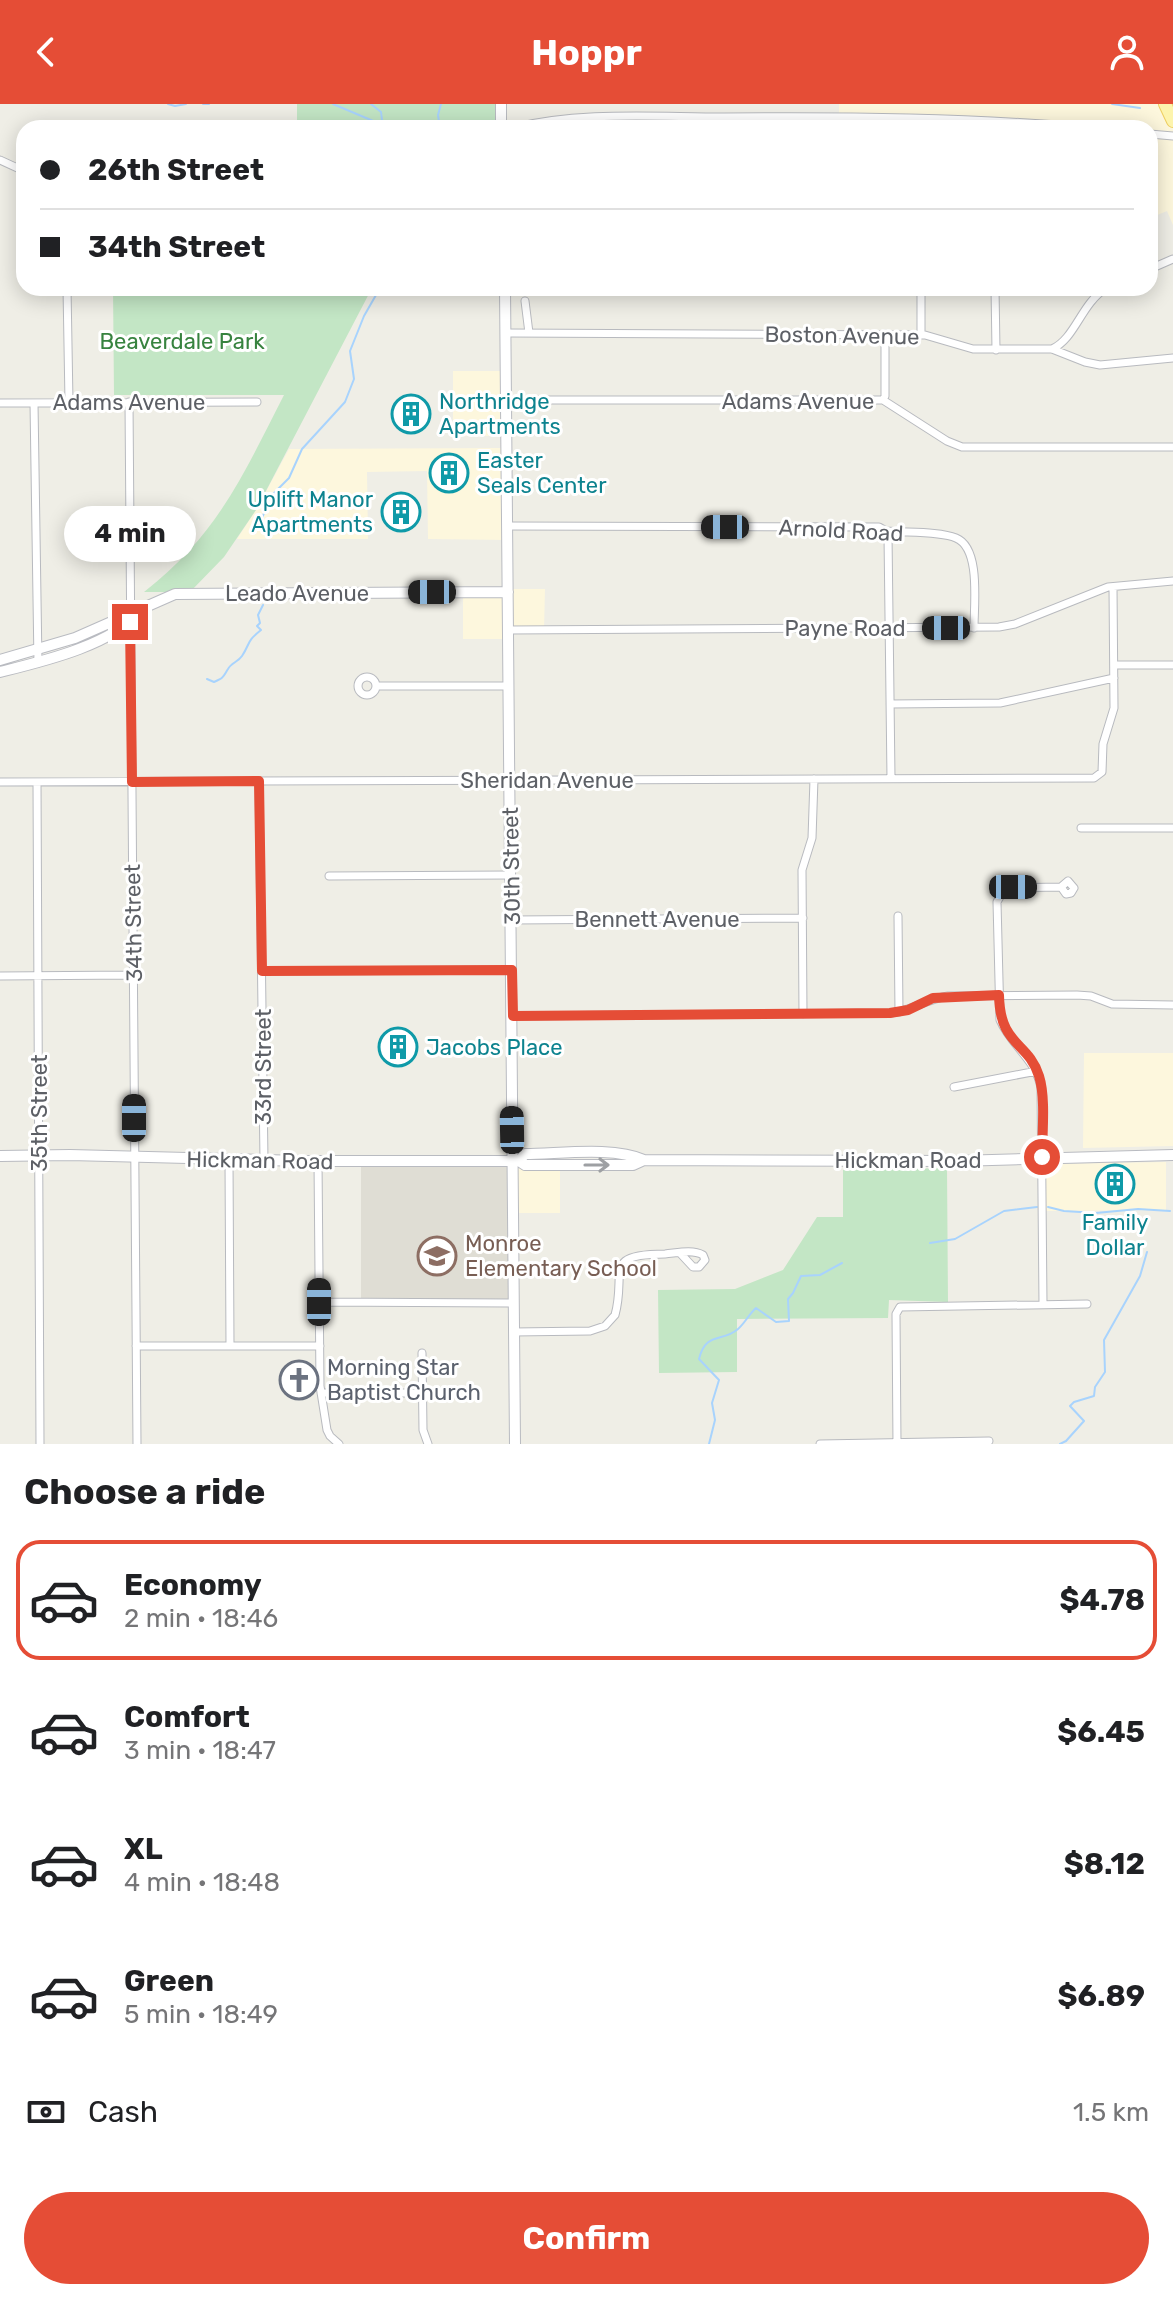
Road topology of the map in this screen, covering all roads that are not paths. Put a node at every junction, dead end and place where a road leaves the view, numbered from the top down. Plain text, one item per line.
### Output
1 (1165, 104) edge
2 (555, 120) edge
3 (971, 120) edge
4 (1173, 121) edge
5 (67, 296) edge
6 (505, 296) edge
7 (921, 296) edge
8 (995, 296) edge
9 (1097, 296) edge
10 (525, 301) dead end
11 (505, 333) junction
12 (529, 333) junction
13 (885, 334) junction
14 (921, 335) junction
15 (1052, 349) junction
16 (996, 350) junction
17 (1173, 358) edge
18 (506, 400) junction
19 (883, 400) junction
20 (69, 402) junction
21 (129, 402) junction
22 (257, 402) dead end
23 (0, 403) edge
24 (34, 403) junction
25 (1173, 447) edge
26 (507, 526) junction
27 (886, 531) junction
28 (1173, 581) edge
29 (1113, 587) junction
30 (508, 592) junction
31 (130, 617) junction
32 (889, 628) junction
33 (974, 628) junction
34 (509, 630) junction
35 (38, 650) junction
36 (0, 660) edge
37 (38, 663) junction
38 (1114, 665) junction
39 (1173, 665) edge
40 (0, 672) edge
41 (1114, 678) junction
42 (376, 686) dead end
43 (509, 686) junction
44 (890, 704) junction
45 (891, 778) junction
46 (814, 779) junction
47 (510, 780) junction
48 (259, 781) junction
49 (0, 782) edge
50 (37, 782) junction
51 (132, 782) junction
52 (1081, 828) dead end
53 (1173, 828) edge
54 (511, 875) junction
55 (329, 876) dead end
56 (1061, 887) dead end
57 (898, 916) dead end
58 (803, 918) junction
59 (512, 920) junction
60 (512, 970) junction
61 (262, 971) junction
62 (134, 975) junction
63 (0, 976) edge
64 (38, 976) junction
65 (999, 995) junction
66 (1173, 1005) edge
67 (899, 1012) junction
68 (803, 1014) junction
69 (513, 1016) junction
70 (1037, 1071) junction
71 (954, 1087) dead end
72 (39, 1155) junction
73 (1173, 1155) edge
74 (0, 1156) edge
75 (1042, 1157) junction
76 (134, 1158) junction
77 (229, 1160) junction
78 (264, 1161) junction
79 (318, 1161) junction
80 (516, 1161) junction
81 (680, 1253) dead end
82 (319, 1302) junction
83 (514, 1303) junction
84 (1043, 1304) junction
85 (1087, 1304) dead end
86 (514, 1332) junction
87 (136, 1346) junction
88 (230, 1346) junction
89 (320, 1346) junction
90 (422, 1353) dead end
91 (321, 1393) junction
92 (423, 1393) junction
93 (989, 1441) dead end
94 (897, 1443) edge
95 (40, 1444) edge
96 (137, 1444) edge
97 (339, 1444) edge
98 (428, 1444) edge
99 (515, 1444) edge
100 (820, 1444) edge

1 - 4 main road
2 - 3 street
5 - 20 street
6 - 11 street, 30th Street
7 - 14 street
8 - 16 street
9 - 15 street
10 - 12 street
11 - 12 street, Boston Avenue
11 - 18 street, 30th Street
12 - 13 street, Boston Avenue
13 - 14 street, Boston Avenue
13 - 19 street
14 - 16 street, Boston Avenue
15 - 16 street, Boston Avenue
15 - 17 street, Boston Avenue
18 - 19 street, Adams Avenue
18 - 26 street, 30th Street
19 - 25 street, Adams Avenue
20 - 21 street, Adams Avenue
20 - 24 street, Adams Avenue
21 - 22 street, Adams Avenue
21 - 31 street, 34th Street
23 - 24 street, Adams Avenue
24 - 35 street
26 - 27 street, Arnold Road
26 - 30 street, 30th Street
27 - 32 street
27 - 33 street, Arnold Road
28 - 29 street, Payne Road
29 - 33 street, Payne Road
29 - 38 street
30 - 31 street, Leado Avenue
30 - 34 street, 30th Street
31 - 35 street
31 - 37 street
31 - 51 street, 34th Street
32 - 33 street, Payne Road
32 - 34 street, Payne Road
32 - 44 street
34 - 43 street, 30th Street
35 - 36 street
35 - 37 street
37 - 40 street
38 - 39 street
38 - 41 street
41 - 44 street
41 - 45 street, Sheridan Avenue
42 - 43 street
43 - 47 street, 30th Street
44 - 45 street
45 - 46 street, Sheridan Avenue
46 - 47 street, Sheridan Avenue
46 - 58 street
47 - 48 street, Sheridan Avenue
47 - 54 street, 30th Street
48 - 51 street, Sheridan Avenue
48 - 61 street, 33rd Street
49 - 50 street, Sheridan Avenue
50 - 51 street, Sheridan Avenue
50 - 64 street, 35th Street
51 - 62 street, 34th Street
52 - 53 street
54 - 55 street
54 - 59 street, 30th Street
56 - 65 street
57 - 67 street
58 - 59 street, Bennett Avenue
58 - 68 street
59 - 60 street, 30th Street
60 - 61 street
60 - 69 street, 30th Street
61 - 78 street, 33rd Street
62 - 64 street
62 - 76 street, 34th Street
63 - 64 street
64 - 72 street, 35th Street
65 - 66 street
65 - 67 street
65 - 70 street
67 - 68 street
68 - 69 street
69 - 80 street, 30th Street
70 - 71 street
70 - 75 street
72 - 74 street, Hickman Road
72 - 76 street, Hickman Road
72 - 95 street, 35th Street
73 - 75 street, Hickman Road
75 - 80 street, Hickman Road
75 - 84 street
76 - 77 street, Hickman Road
76 - 87 street, 34th Street
77 - 78 street, Hickman Road
77 - 88 street
78 - 79 street, Hickman Road
79 - 80 street, Hickman Road
79 - 82 street
80 - 83 street, 30th Street
81 - 86 street
82 - 83 street
82 - 89 street
83 - 86 street, 30th Street
84 - 85 street
84 - 94 street
86 - 99 street, 30th Street
87 - 88 street
87 - 96 street, 34th Street
88 - 89 street
89 - 91 street
90 - 92 street
91 - 92 street
91 - 97 street
92 - 98 street
93 - 94 street
94 - 100 street

